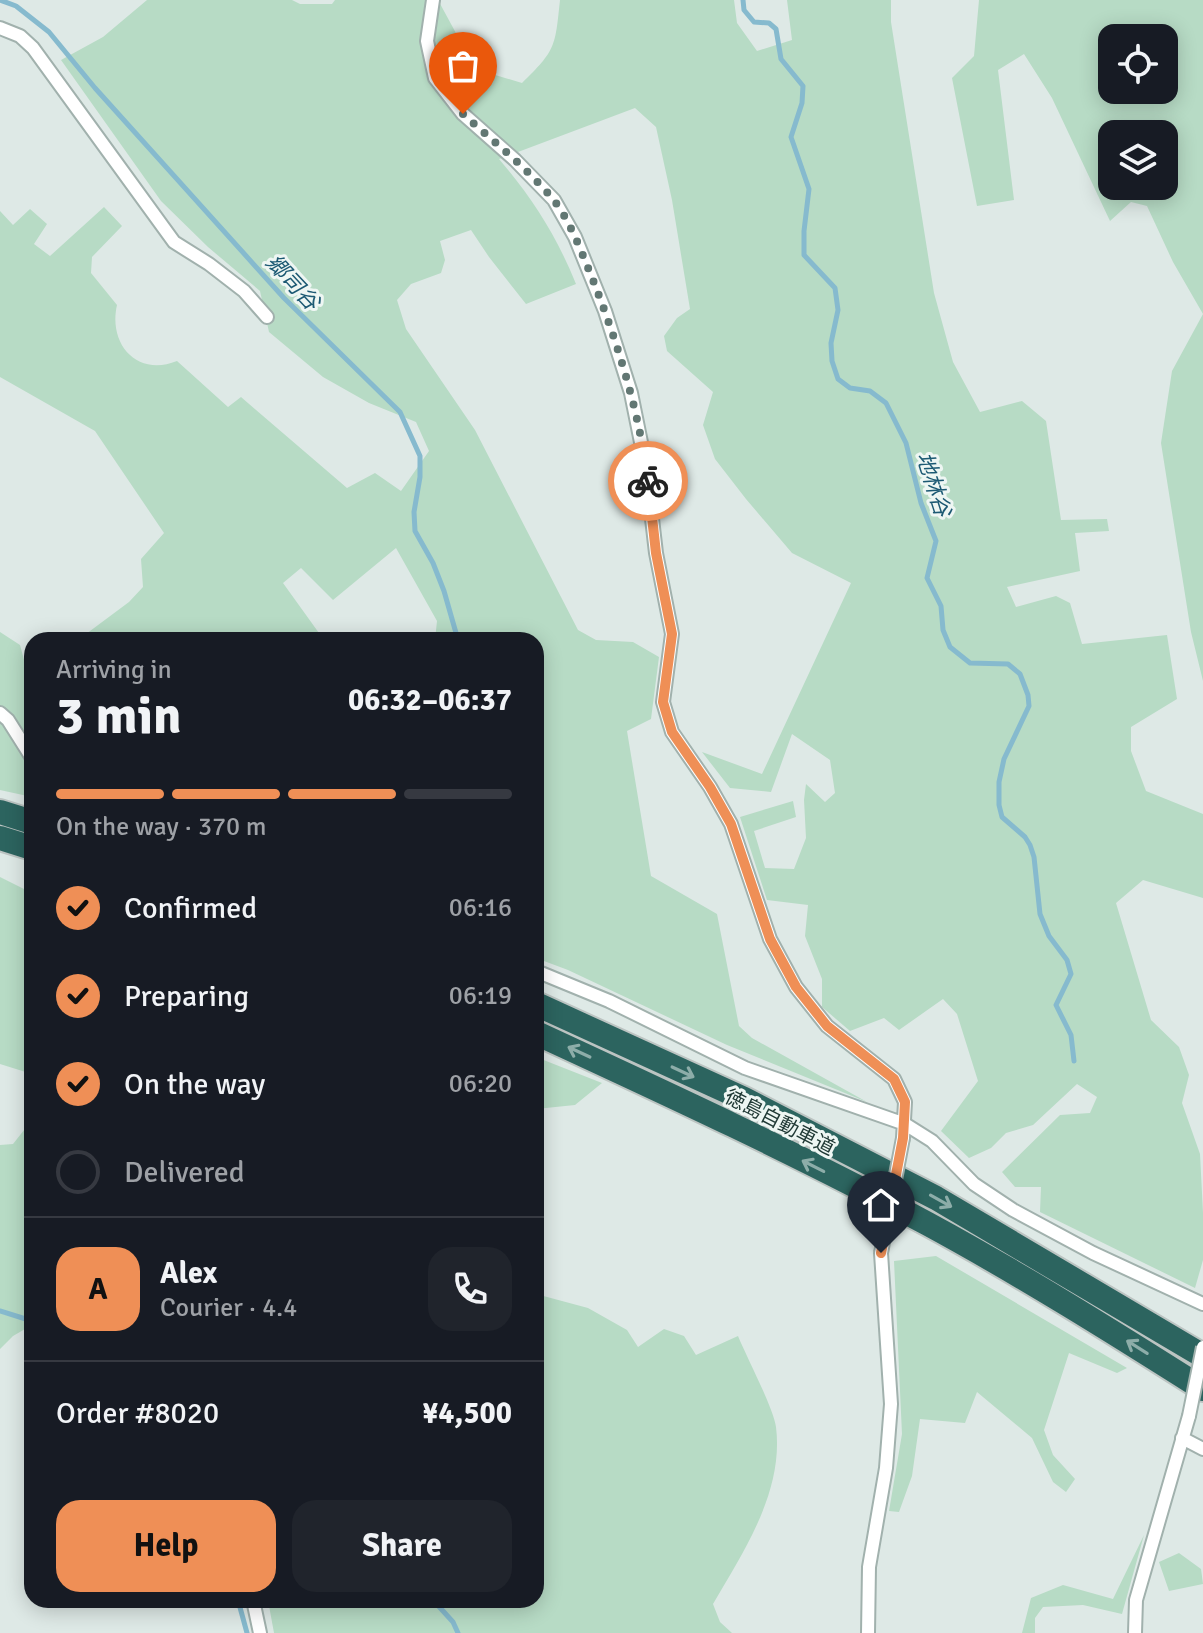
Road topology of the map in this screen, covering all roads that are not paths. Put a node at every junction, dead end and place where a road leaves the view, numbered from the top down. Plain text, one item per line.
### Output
1 (433, 0) edge
2 (0, 28) edge
3 (267, 317) dead end
4 (0, 713) edge
5 (24, 745) edge
6 (0, 812) edge
7 (24, 820) edge
8 (0, 838) edge
9 (24, 846) edge
10 (544, 974) edge
11 (544, 1008) edge
12 (544, 1037) edge
13 (905, 1124) junction
14 (1203, 1304) edge
15 (1203, 1347) edge
16 (1203, 1356) edge
17 (1203, 1389) edge
18 (1182, 1438) junction
19 (1203, 1449) edge
20 (255, 1608) edge
21 (260, 1633) edge
22 (868, 1633) edge
23 (1135, 1633) edge

1 - 13 street
2 - 3 street
4 - 5 street
6 - 7 highway
8 - 9 highway
10 - 13 street
11 -> 16 highway, 徳島自動車道
17 -> 12 highway, 徳島自動車道
13 - 14 street
13 - 22 street, bridge
15 - 18 street, bridge
18 - 19 street
18 - 23 street
20 - 21 street

